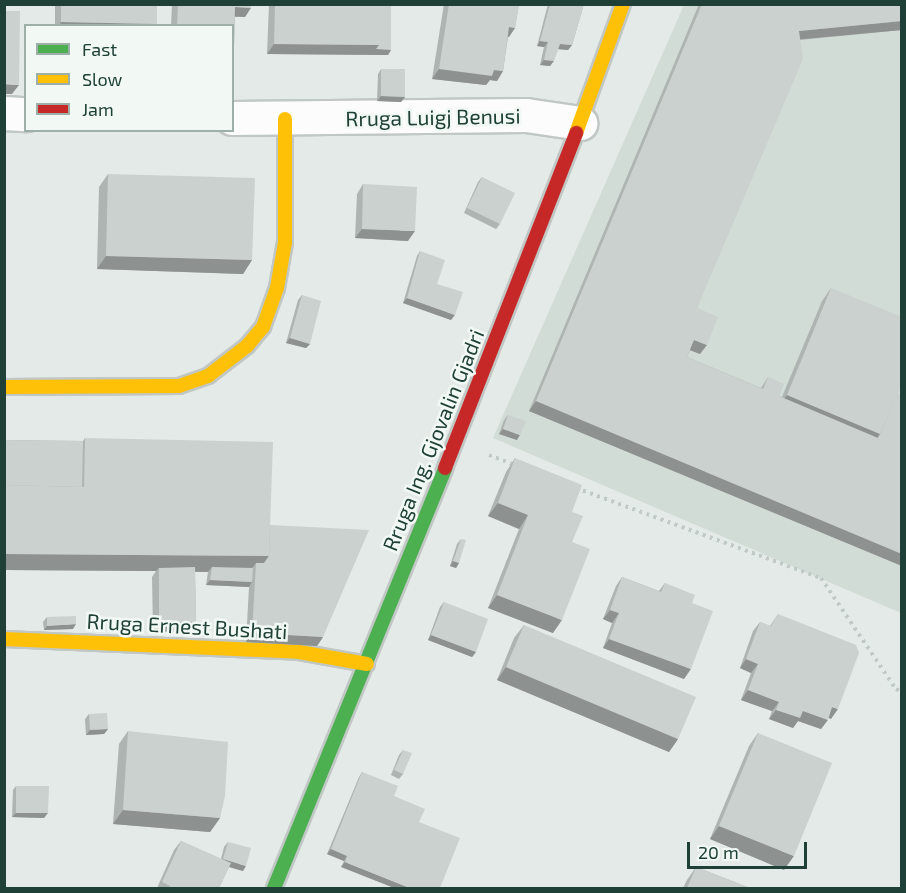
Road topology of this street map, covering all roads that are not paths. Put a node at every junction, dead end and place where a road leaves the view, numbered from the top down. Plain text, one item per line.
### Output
1 (623, 4) edge
2 (4, 113) edge
3 (24, 114) edge
4 (234, 118) edge
5 (285, 119) junction
6 (580, 123) junction
7 (4, 387) edge
8 (4, 639) edge
9 (367, 664) junction
10 (274, 888) edge

1 - 6 main road, Rruga Ing. Gjovalin Gjadri
2 - 3 street
4 - 5 street, Rruga Luigj Benusi
5 - 6 street, Rruga Luigj Benusi
5 - 7 main road
6 - 9 main road, Rruga Ing. Gjovalin Gjadri
8 - 9 main road, Rruga Ernest Bushati
9 - 10 main road, Rruga Ing. Gjovalin Gjadri

